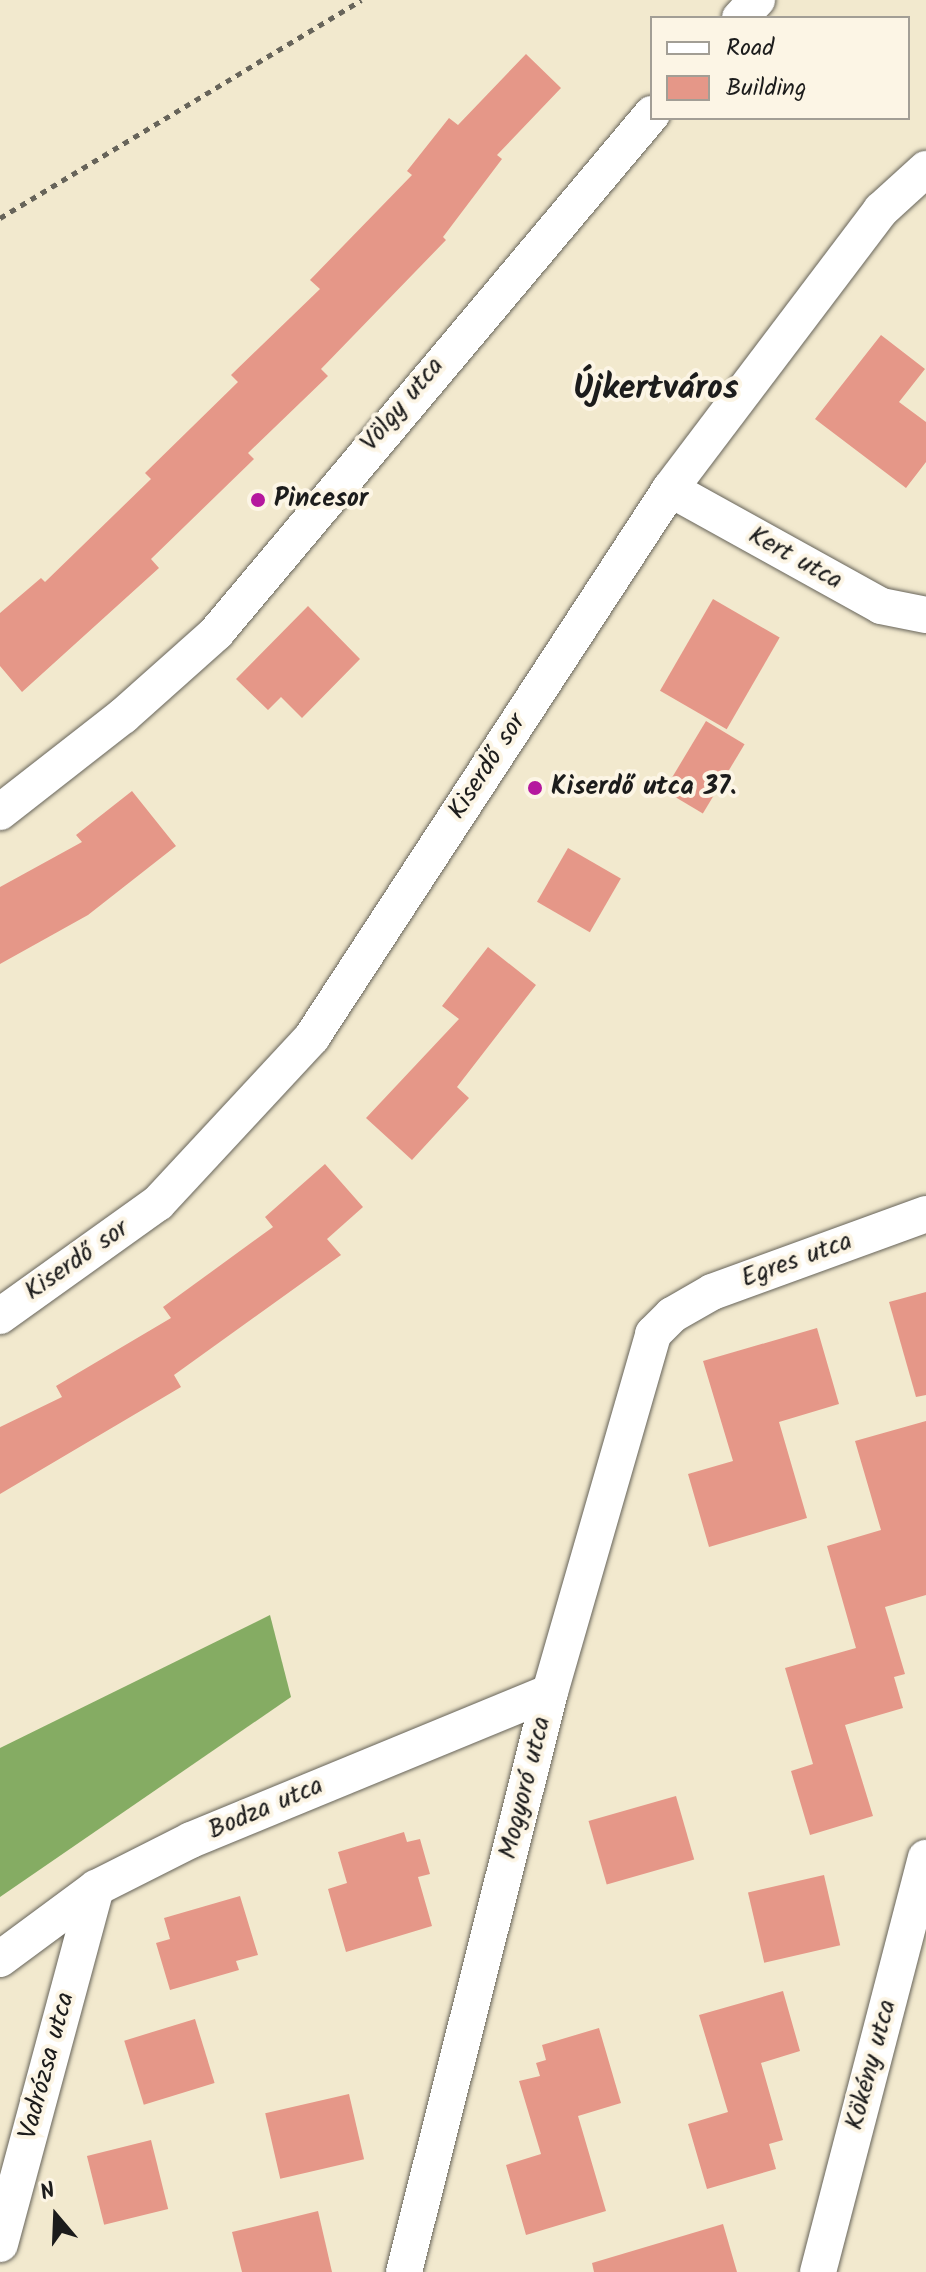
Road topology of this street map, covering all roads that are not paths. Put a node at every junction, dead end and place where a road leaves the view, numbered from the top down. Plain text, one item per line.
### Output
1 (757, 0) edge
2 (742, 16) edge
3 (650, 116) edge
4 (926, 169) edge
5 (670, 489) junction
6 (926, 615) edge
7 (0, 812) edge
8 (926, 1214) edge
9 (672, 1315) joint
10 (0, 1316) edge
11 (550, 1692) junction
12 (926, 1858) edge
13 (96, 1888) junction
14 (0, 1959) edge
15 (0, 2244) edge
16 (404, 2272) edge
17 (818, 2272) edge

1 - 2 street
3 - 7 street, Völgy utca
4 - 5 street, Kiserdő sor
5 - 6 street, Kert utca
5 - 10 street, Kiserdő sor
8 - 9 street, Egres utca
9 - 11 street, Mogyoró utca
11 - 13 street, Bodza utca
11 - 16 street, Mogyoró utca
12 - 17 street, Kökény utca
13 - 14 street, Bodza utca
13 - 15 street, Vadrózsa utca

